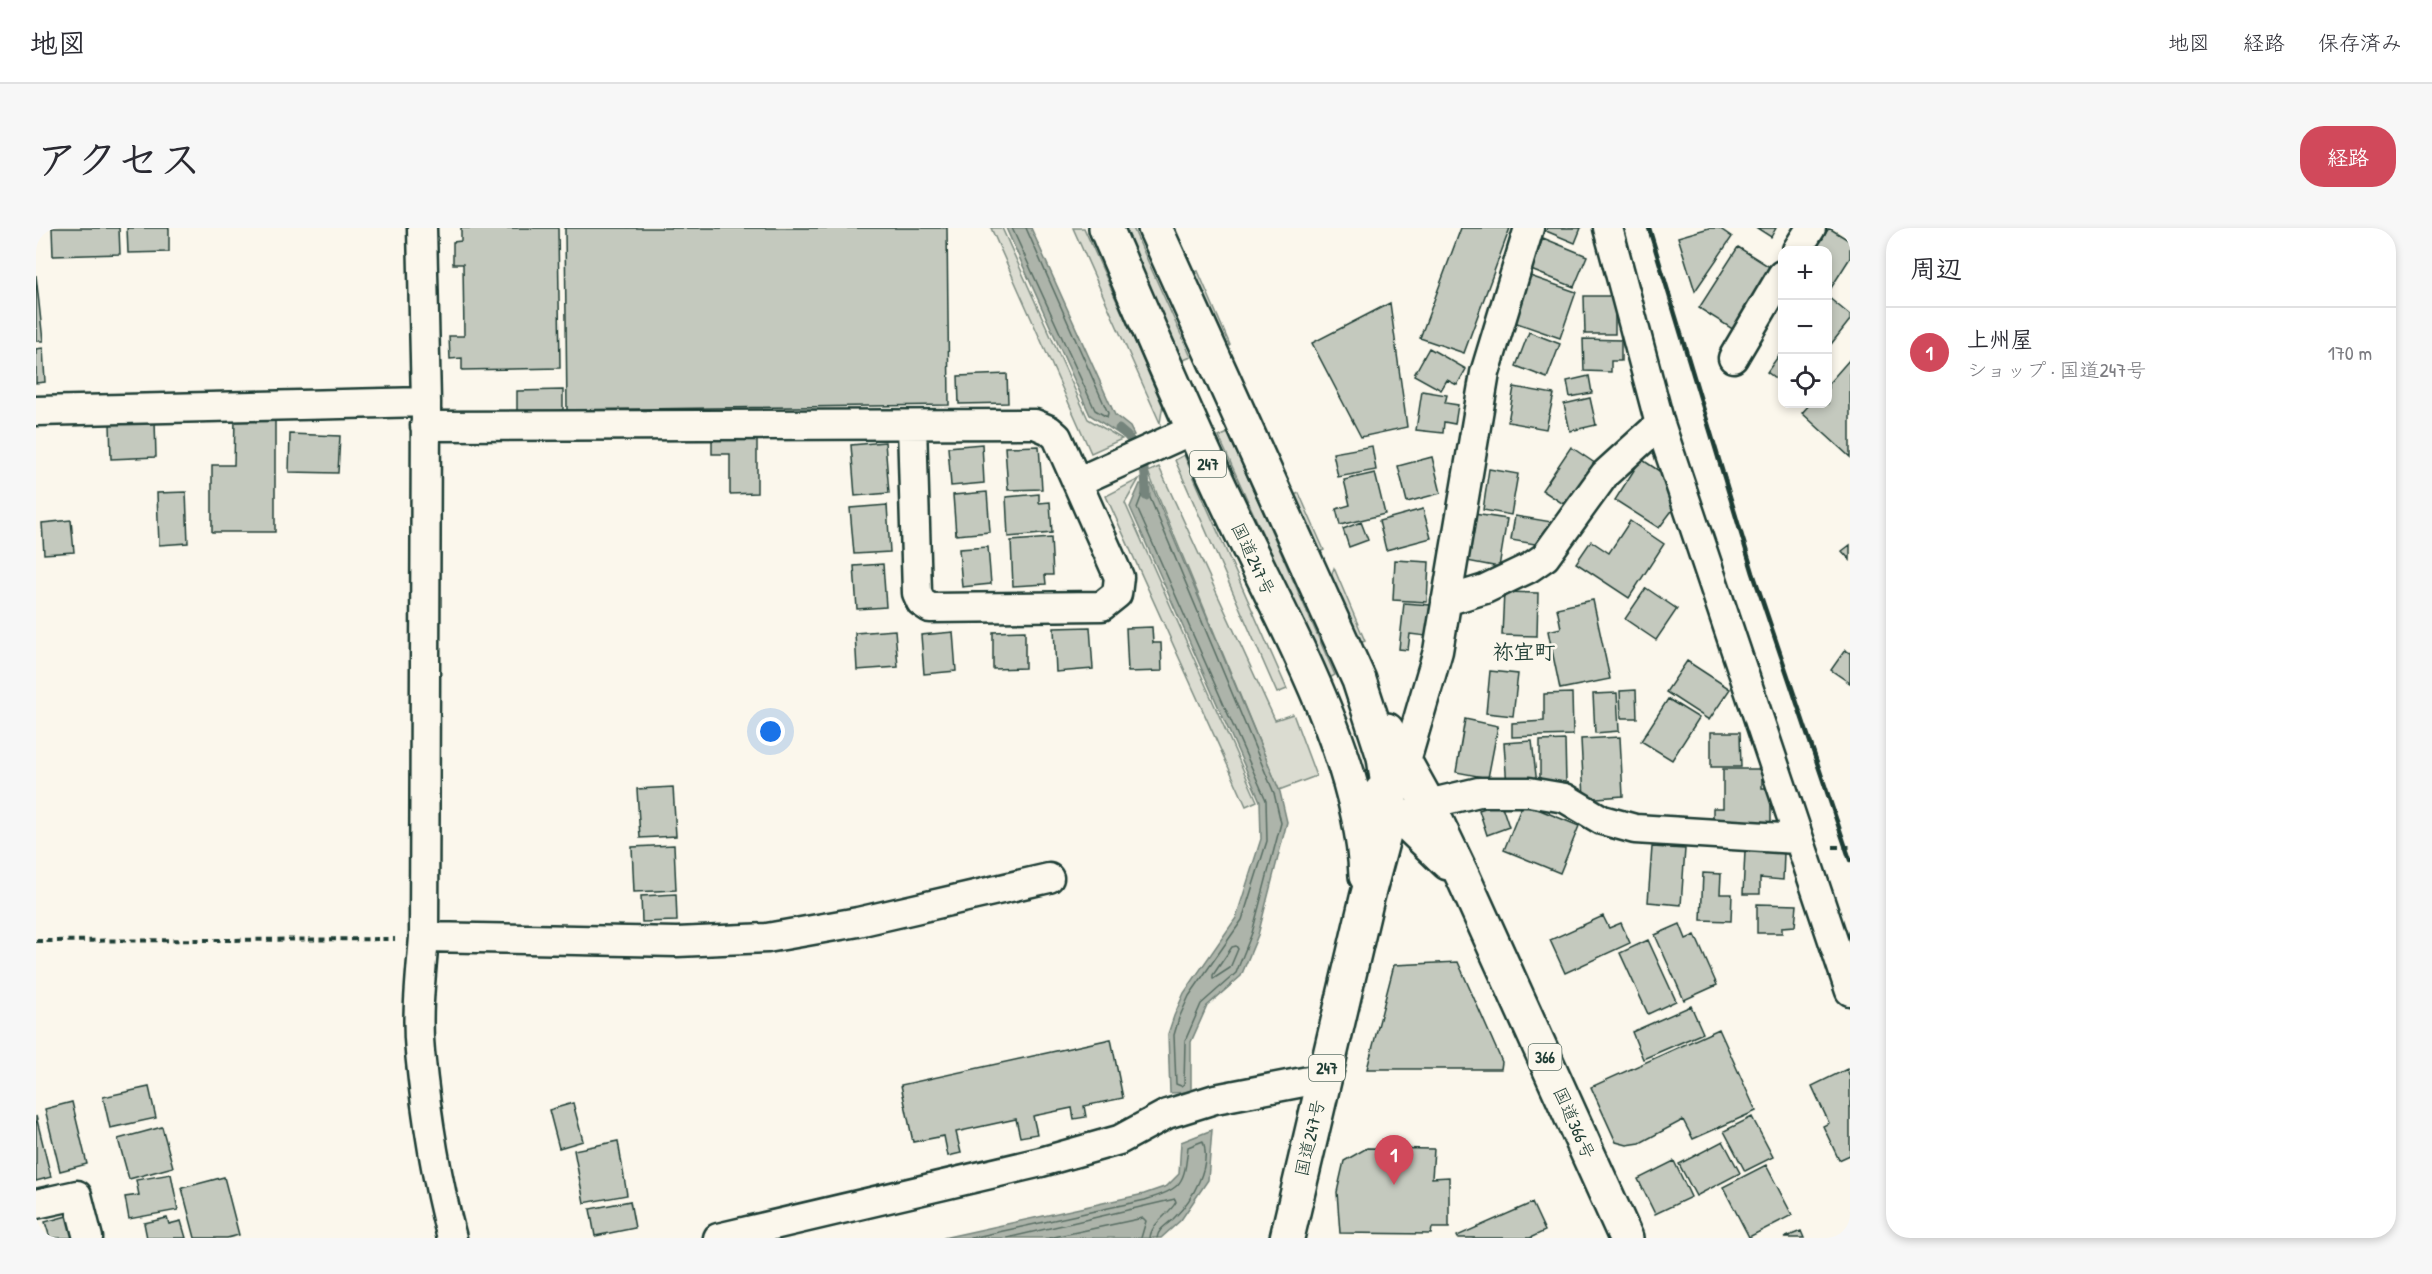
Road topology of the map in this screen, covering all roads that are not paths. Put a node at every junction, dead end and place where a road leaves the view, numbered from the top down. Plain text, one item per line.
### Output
1 (422, 228) edge
2 (1106, 228) edge
3 (1155, 228) edge
4 (1529, 228) edge
5 (1608, 228) edge
6 (1811, 228) edge
7 (1800, 246) edge
8 (1778, 282) edge
9 (1733, 358) dead end
10 (36, 411) edge
11 (425, 414) junction
12 (1660, 424) junction
13 (912, 426) junction
14 (1192, 430) junction
15 (1077, 482) junction
16 (1446, 601) junction
17 (1359, 680) junction
18 (1318, 697) junction
19 (1406, 764) junction
20 (1428, 804) junction
21 (1391, 808) junction
22 (1797, 839) junction
23 (1463, 877) junction
24 (1049, 878) dead end
25 (1367, 898) junction
26 (424, 937) junction
27 (1850, 991) edge
28 (1324, 1078) junction
29 (36, 1204) edge
30 (88, 1238) edge
31 (452, 1238) edge
32 (718, 1238) edge
33 (1287, 1238) edge
34 (1626, 1238) edge

1 - 11 street
2 - 14 highway, 国道247号 / 247
3 - 17 highway, 国道247号 / 247
4 - 16 street
5 - 12 street
6 - 7 street
8 - 9 street
10 - 11 street
11 - 13 street
11 - 26 street
12 - 16 street
12 - 22 street
13 - 15 street
13 - 15 street
14 - 15 street
14 - 18 highway, 国道247号 / 247
16 - 19 street
17 - 19 highway, 国道366号 / 366
17 - 21 highway, 国道247号 / 247
18 - 21 highway, 国道366号 / 366
18 - 25 highway, 国道247号 / 247
19 - 20 highway, 国道366号 / 366
19 - 21 street
20 - 22 street
20 - 23 highway, 国道366号 / 366
21 - 23 highway, 国道366号 / 366
21 - 25 highway, 国道247号 / 247
22 - 27 street
23 - 34 highway, 国道366号 / 366
24 - 26 street
25 - 28 highway, 国道247号 / 247
26 - 31 street
28 - 32 street
28 - 33 highway, 国道247号 / 247
29 - 30 street

